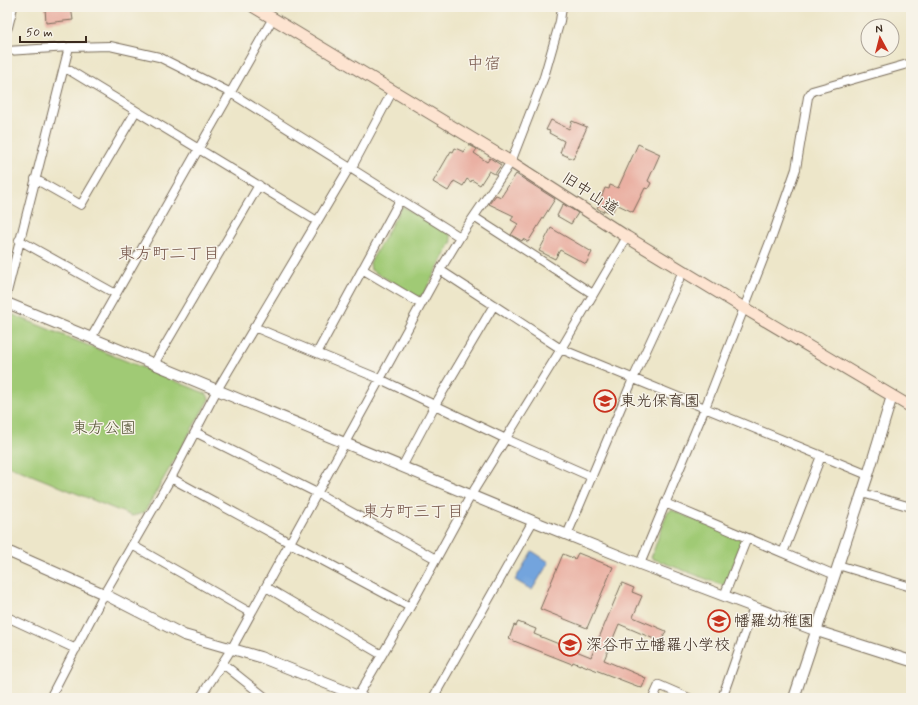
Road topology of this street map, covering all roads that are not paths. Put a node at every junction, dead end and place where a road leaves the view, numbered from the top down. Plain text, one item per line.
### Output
1 (12, 7) edge
2 (562, 7) edge
3 (258, 8) edge
4 (273, 18) junction
5 (7, 27) edge
6 (69, 47) junction
7 (7, 51) edge
8 (911, 62) edge
9 (64, 67) junction
10 (393, 90) junction
11 (231, 93) junction
12 (136, 111) junction
13 (198, 149) junction
14 (511, 162) junction
15 (350, 169) junction
16 (35, 179) junction
17 (258, 185) junction
18 (400, 200) junction
19 (474, 216) junction
20 (317, 221) junction
21 (460, 237) junction
22 (627, 237) junction
23 (19, 240) junction
24 (362, 269) junction
25 (440, 270) junction
26 (683, 272) junction
27 (7, 292) edge
28 (116, 294) junction
29 (593, 294) junction
30 (7, 303) edge
31 (421, 304) junction
32 (494, 305) junction
33 (744, 308) junction
34 (254, 328) junction
35 (91, 338) junction
36 (561, 349) junction
37 (317, 353) junction
38 (154, 364) junction
39 (380, 379) junction
40 (633, 379) junction
41 (217, 390) junction
42 (892, 396) junction
43 (436, 405) junction
44 (911, 407) edge
45 (705, 408) junction
46 (195, 432) junction
47 (506, 439) junction
48 (345, 443) junction
49 (821, 456) junction
50 (402, 467) junction
51 (868, 475) junction
52 (592, 477) junction
53 (172, 478) junction
54 (317, 494) junction
55 (862, 494) junction
56 (471, 495) junction
57 (665, 503) junction
58 (911, 507) edge
59 (533, 522) junction
60 (567, 535) junction
61 (747, 538) junction
62 (290, 543) junction
63 (132, 545) junction
64 (7, 551) edge
65 (783, 553) junction
66 (436, 559) junction
67 (640, 564) junction
68 (838, 565) junction
69 (835, 575) junction
70 (266, 587) junction
71 (911, 587) edge
72 (104, 594) junction
73 (724, 596) junction
74 (754, 606) junction
75 (410, 607) junction
76 (251, 613) junction
77 (7, 617) edge
78 (817, 631) junction
79 (232, 648) junction
80 (76, 649) junction
81 (382, 654) junction
82 (911, 661) edge
83 (222, 663) junction
84 (360, 697) edge
85 (50, 698) edge
86 (200, 698) edge
87 (266, 698) edge
88 (433, 698) edge
89 (654, 698) edge
90 (689, 698) edge
91 (722, 698) edge
92 (794, 698) edge

1 - 5 street
2 - 14 street
3 - 4 main road, 旧中山道
4 - 10 main road, 旧中山道
4 - 11 street
6 - 7 street
6 - 9 street
6 - 11 street
8 - 33 street
9 - 12 street
9 - 16 street
10 - 14 main road, 旧中山道
10 - 15 street
11 - 13 street
11 - 15 street
12 - 13 street
12 - 16 street
13 - 17 street
13 - 28 street
14 - 19 street
14 - 22 main road, 旧中山道
15 - 18 street
15 - 20 street
16 - 23 street
17 - 20 street
17 - 38 street
18 - 21 street
18 - 24 street
19 - 21 street
19 - 29 street
20 - 34 street
21 - 25 street
22 - 26 main road, 旧中山道
22 - 29 street
23 - 27 street
23 - 28 street
24 - 31 street
24 - 37 street
25 - 31 street
25 - 32 street
26 - 33 main road, 旧中山道
26 - 40 street
28 - 35 street
29 - 36 street
30 - 35 street
31 - 39 street
32 - 36 street
32 - 43 street
33 - 42 main road, 旧中山道
33 - 45 street
34 - 37 street
34 - 41 street
35 - 38 street
36 - 40 street
36 - 47 street
37 - 39 street
38 - 41 street
39 - 43 street
39 - 48 street
40 - 45 street
40 - 52 street
41 - 46 street
41 - 48 street
42 - 44 main road, 旧中山道
42 - 51 street
43 - 47 street
43 - 50 street
45 - 49 street
45 - 57 street
46 - 53 street
46 - 54 street
47 - 52 street
47 - 56 street
48 - 50 street
48 - 54 street
49 - 51 street
49 - 65 street
50 - 56 street
51 - 55 street
52 - 60 street
53 - 62 street
53 - 63 street
54 - 62 street
54 - 66 street
55 - 58 street
55 - 68 street
56 - 59 street
56 - 66 street
57 - 61 street
57 - 67 street
59 - 60 street
59 - 88 street
60 - 67 street
61 - 65 street
61 - 73 street
62 - 70 street
62 - 75 street
63 - 72 street
63 - 76 street
64 - 72 street
65 - 69 street
66 - 75 street
67 - 73 street
68 - 69 street
68 - 71 street
69 - 78 street
70 - 76 street
70 - 81 street
72 - 79 street
72 - 80 street
73 - 74 street
74 - 78 street
74 - 91 street
75 - 81 street
76 - 79 street
77 - 80 street
78 - 82 street
78 - 92 street
79 - 83 street
79 - 84 street
80 - 85 street
81 - 84 street
83 - 86 street
83 - 87 street
89 - 90 street

